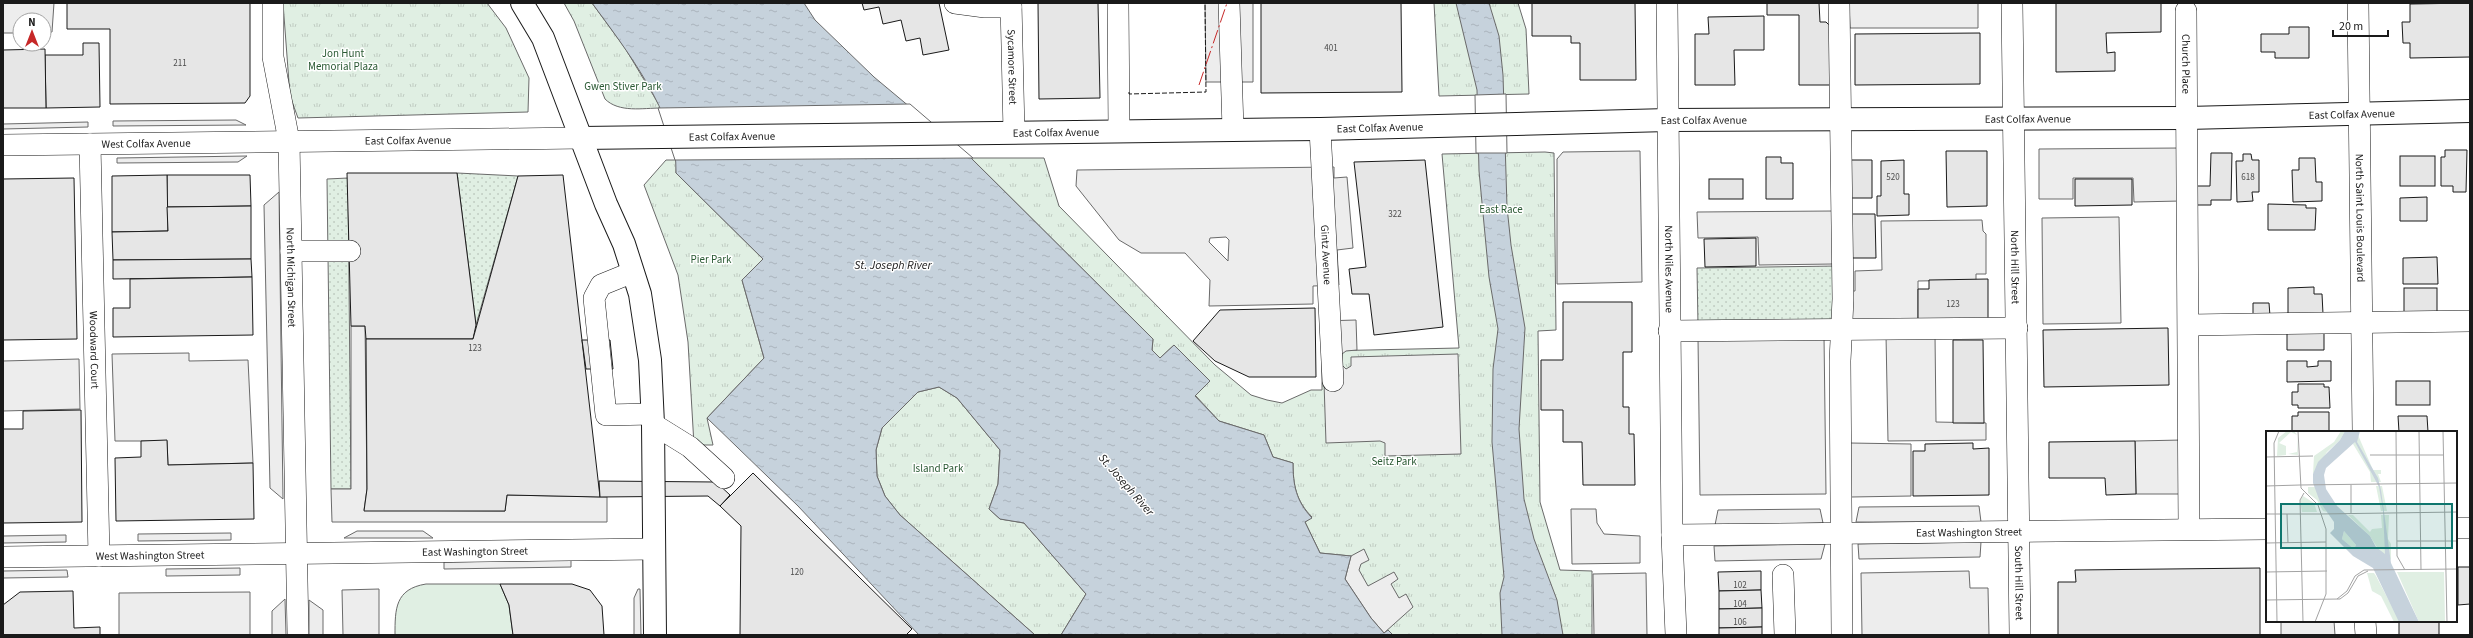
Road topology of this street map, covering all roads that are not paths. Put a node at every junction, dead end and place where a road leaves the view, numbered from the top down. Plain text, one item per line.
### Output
1 (273, 3) edge
2 (522, 3) edge
3 (955, 3) edge
4 (1118, 3) edge
5 (1229, 3) edge
6 (1667, 3) edge
7 (1839, 3) edge
8 (2012, 3) edge
9 (2358, 3) edge
10 (1011, 5) edge
11 (2186, 11) dead end
12 (2470, 111) edge
13 (2360, 113) junction
14 (2188, 118) junction
15 (1842, 119) junction
16 (1668, 120) junction
17 (2014, 120) junction
18 (1232, 129) junction
19 (1320, 129) junction
20 (1119, 131) junction
21 (1014, 132) junction
22 (581, 138) junction
23 (290, 142) junction
24 (90, 144) junction
25 (3, 145) edge
26 (291, 251) junction
27 (350, 251) dead end
28 (633, 272) junction
29 (2470, 321) edge
30 (2362, 322) junction
31 (2189, 325) junction
32 (2016, 328) junction
33 (1842, 329) junction
34 (1669, 331) junction
35 (1332, 381) dead end
36 (653, 419) junction
37 (2363, 431) edge
38 (724, 478) dead end
39 (2266, 528) edge
40 (2457, 528) edge
41 (2470, 528) edge
42 (2189, 529) junction
43 (2018, 530) junction
44 (1840, 534) junction
45 (1672, 535) junction
46 (654, 548) junction
47 (297, 553) junction
48 (99, 556) junction
49 (3, 557) edge
50 (1783, 575) dead end
51 (2365, 622) edge
52 (298, 635) edge
53 (655, 635) edge
54 (1676, 635) edge
55 (1784, 635) edge
56 (1842, 635) edge
57 (2020, 635) edge
58 (2366, 635) edge

1 - 23 street, North Michigan Street
2 - 22 main road
3 - 10 street
4 - 20 street
5 - 18 street
6 - 16 street, North Niles Avenue
7 - 15 street
8 - 17 street, North Hill Street
9 - 13 street, North Saint Louis Boulevard
10 - 21 street, Sycamore Street
11 - 14 street, Church Place
12 - 13 main road, East Colfax Avenue
13 - 14 main road, East Colfax Avenue
13 - 30 street, North Saint Louis Boulevard
14 - 17 main road, East Colfax Avenue
14 - 31 street, Church Place
15 - 16 main road, East Colfax Avenue
15 - 17 main road, East Colfax Avenue
15 - 33 street
16 - 19 main road, East Colfax Avenue
16 - 34 street, North Niles Avenue
17 - 32 street, North Hill Street
18 - 19 main road, East Colfax Avenue
18 - 20 main road, East Colfax Avenue
19 - 35 street, Gintz Avenue
20 - 21 main road, East Colfax Avenue
21 - 22 main road, East Colfax Avenue
22 - 23 street, East Colfax Avenue
22 - 28 main road
23 - 24 street, West Colfax Avenue
23 - 26 street, North Michigan Street
24 - 25 street, West Colfax Avenue
24 - 48 street, Woodward Court
26 - 27 street
26 - 47 street, North Michigan Street
28 - 36 main road
28 - 36 street
29 - 30 street
30 - 31 street
30 - 37 street, North Saint Louis Boulevard
31 - 42 street, Church Place
32 - 33 street
32 - 43 street, North Hill Street
33 - 34 street
33 - 44 street
34 - 45 street, North Niles Avenue
36 - 38 street
36 - 46 main road
39 - 42 street, East Washington Street
40 - 41 street
42 - 43 street, East Washington Street
43 - 44 street, East Washington Street
43 - 57 street, South Hill Street
44 - 45 street, East Washington Street
44 - 56 street
45 - 54 street, North Niles Avenue
46 - 47 street, East Washington Street
46 - 53 main road
47 - 48 street, West Washington Street
47 - 52 street, North Michigan Street
48 - 49 street, West Washington Street
50 - 55 street
51 - 58 street

